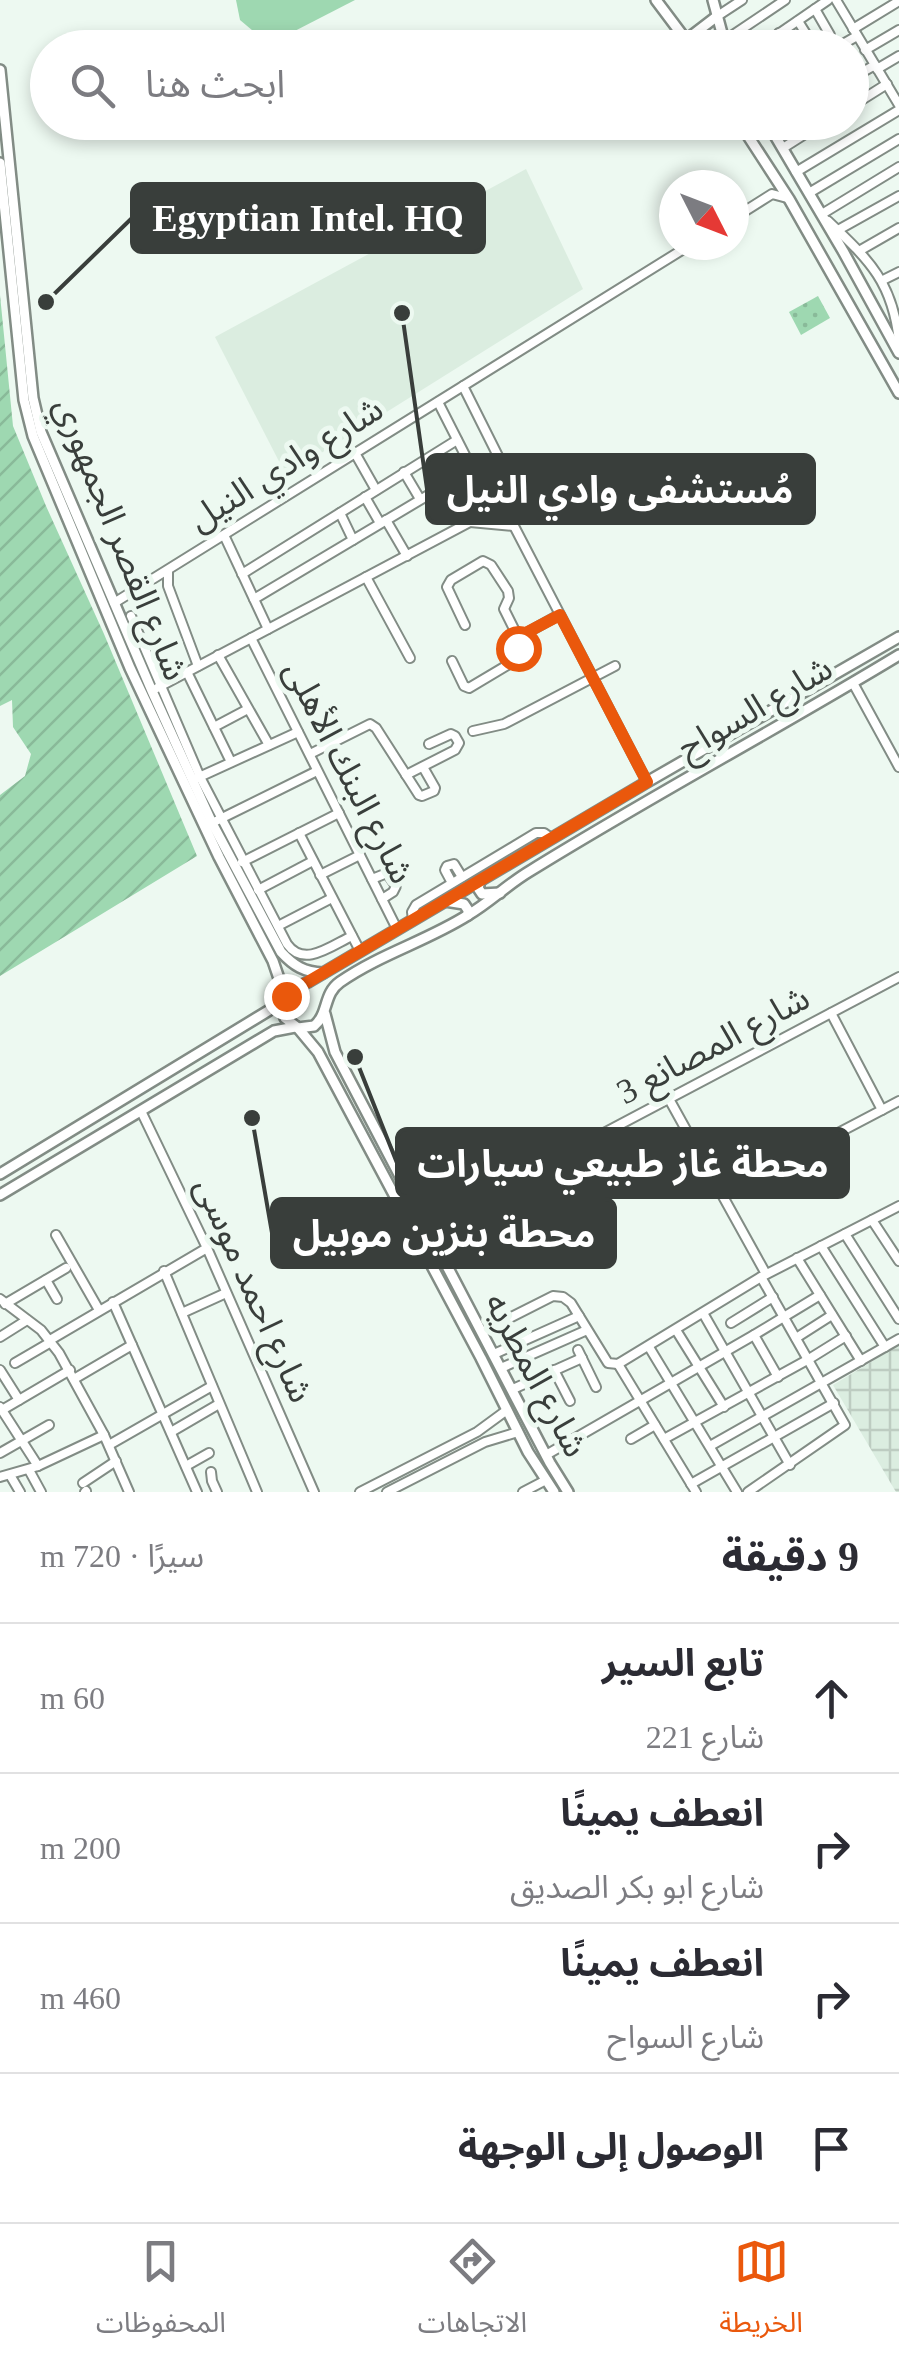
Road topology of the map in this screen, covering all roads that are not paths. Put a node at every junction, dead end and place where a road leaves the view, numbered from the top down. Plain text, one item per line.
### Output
1 (652, 0) edge
2 (712, 0) edge
3 (742, 0) edge
4 (786, 0) edge
5 (828, 0) edge
6 (852, 0) edge
7 (899, 1) edge
8 (838, 4) edge
9 (815, 9) junction
10 (716, 17) junction
11 (798, 21) junction
12 (674, 30) edge
13 (701, 30) edge
14 (720, 30) edge
15 (744, 30) edge
16 (784, 30) edge
17 (804, 30) edge
18 (827, 30) edge
19 (854, 30) edge
20 (858, 30) edge
21 (899, 30) edge
22 (869, 48) edge
23 (869, 55) edge
24 (899, 56) edge
25 (876, 67) junction
26 (0, 70) edge
27 (869, 70) edge
28 (899, 80) edge
29 (887, 86) junction
30 (869, 96) edge
31 (899, 107) edge
32 (869, 126) edge
33 (899, 139) edge
34 (751, 140) edge
35 (778, 140) edge
36 (795, 140) edge
37 (847, 140) edge
38 (782, 148) junction
39 (0, 163) edge
40 (899, 167) edge
41 (796, 172) junction
42 (809, 194) junction
43 (899, 196) edge
44 (789, 199) junction
45 (749, 209) edge
46 (822, 215) junction
47 (899, 228) edge
48 (838, 230) junction
49 (859, 251) junction
50 (666, 260) edge
51 (899, 272) edge
52 (883, 280) junction
53 (19, 304) junction
54 (21, 320) junction
55 (899, 342) edge
56 (899, 353) edge
57 (463, 386) junction
58 (899, 391) edge
59 (438, 402) junction
60 (457, 440) junction
61 (355, 453) junction
62 (472, 469) junction
63 (404, 472) junction
64 (376, 490) junction
65 (365, 497) junction
66 (516, 498) junction
67 (420, 499) junction
68 (493, 510) junction
69 (340, 513) junction
70 (383, 522) junction
71 (470, 522) junction
72 (514, 526) junction
73 (224, 535) junction
74 (354, 540) junction
75 (406, 556) junction
76 (169, 569) junction
77 (242, 574) junction
78 (366, 577) junction
79 (254, 599) junction
80 (114, 603) junction
81 (560, 615) junction
82 (131, 616) dead end
83 (465, 625) dead end
84 (268, 629) junction
85 (520, 636) junction
86 (899, 637) edge
87 (251, 638) junction
88 (866, 655) junction
89 (899, 655) edge
90 (218, 656) junction
91 (410, 658) dead end
92 (452, 662) dead end
93 (198, 666) junction
94 (614, 666) dead end
95 (882, 666) junction
96 (187, 672) junction
97 (830, 677) junction
98 (592, 678) junction
99 (852, 683) junction
100 (156, 688) junction
101 (248, 709) junction
102 (214, 727) junction
103 (474, 731) dead end
104 (298, 732) junction
105 (429, 744) dead end
106 (268, 745) junction
107 (310, 754) junction
108 (232, 762) junction
109 (423, 766) junction
110 (899, 767) edge
111 (318, 771) junction
112 (406, 776) junction
113 (196, 779) junction
114 (647, 782) junction
115 (338, 813) junction
116 (217, 821) junction
117 (299, 834) junction
118 (551, 838) junction
119 (360, 855) junction
120 (244, 861) junction
121 (313, 861) junction
122 (234, 867) junction
123 (320, 875) junction
124 (462, 878) junction
125 (372, 879) junction
126 (480, 881) junction
127 (452, 883) junction
128 (254, 892) junction
129 (500, 893) junction
130 (332, 898) junction
131 (382, 898) junction
132 (445, 901) junction
133 (468, 916) junction
134 (414, 920) junction
135 (278, 926) junction
136 (397, 930) junction
137 (352, 936) junction
138 (360, 951) junction
139 (294, 966) junction
140 (323, 973) junction
141 (280, 977) junction
142 (899, 978) edge
143 (285, 997) junction
144 (266, 1012) junction
145 (831, 1013) junction
146 (324, 1014) junction
147 (296, 1028) junction
148 (274, 1031) junction
149 (333, 1048) junction
150 (318, 1052) junction
151 (669, 1099) junction
152 (899, 1102) edge
153 (882, 1110) junction
154 (140, 1111) junction
155 (69, 1131) junction
156 (80, 1147) junction
157 (43, 1148) junction
158 (54, 1163) junction
159 (0, 1174) edge
160 (0, 1194) edge
161 (722, 1194) junction
162 (899, 1206) edge
163 (418, 1210) junction
164 (447, 1216) junction
165 (872, 1220) junction
166 (845, 1234) junction
167 (56, 1235) dead end
168 (433, 1238) junction
169 (821, 1246) junction
170 (207, 1248) junction
171 (797, 1258) junction
172 (899, 1261) edge
173 (66, 1268) dead end
174 (164, 1271) junction
175 (763, 1275) junction
176 (46, 1280) junction
177 (226, 1293) junction
178 (820, 1295) junction
179 (773, 1297) junction
180 (56, 1299) dead end
181 (3, 1301) edge
182 (113, 1302) junction
183 (99, 1310) junction
184 (182, 1313) junction
185 (703, 1314) junction
186 (832, 1315) junction
187 (63, 1316) dead end
188 (579, 1316) junction
189 (784, 1317) junction
190 (899, 1319) edge
191 (27, 1320) junction
192 (732, 1323) dead end
193 (70, 1328) junction
194 (588, 1330) junction
195 (676, 1330) junction
196 (482, 1332) junction
197 (754, 1335) junction
198 (846, 1336) junction
199 (0, 1337) edge
200 (796, 1338) junction
201 (899, 1339) edge
202 (50, 1341) junction
203 (132, 1346) junction
204 (649, 1347) junction
205 (885, 1347) junction
206 (725, 1352) junction
207 (494, 1354) junction
208 (808, 1359) junction
209 (861, 1361) junction
210 (14, 1363) dead end
211 (618, 1364) junction
212 (700, 1366) junction
213 (502, 1368) junction
214 (0, 1370) edge
215 (554, 1370) junction
216 (72, 1374) junction
217 (778, 1377) junction
218 (672, 1383) junction
219 (823, 1384) junction
220 (212, 1386) junction
221 (596, 1387) dead end
222 (513, 1389) junction
223 (749, 1393) junction
224 (19, 1400) junction
225 (570, 1401) dead end
226 (641, 1401) junction
227 (834, 1402) junction
228 (219, 1404) junction
229 (522, 1406) junction
230 (724, 1407) junction
231 (1, 1408) edge
232 (507, 1410) junction
233 (163, 1414) junction
234 (762, 1417) junction
235 (696, 1422) junction
236 (655, 1424) junction
237 (49, 1425) dead end
238 (171, 1432) junction
239 (518, 1432) junction
240 (104, 1435) junction
241 (774, 1437) junction
242 (631, 1439) dead end
243 (22, 1440) junction
244 (664, 1440) junction
245 (523, 1443) junction
246 (109, 1445) junction
247 (710, 1446) junction
248 (0, 1453) edge
249 (210, 1453) dead end
250 (546, 1454) junction
251 (532, 1460) junction
252 (116, 1461) junction
253 (790, 1465) junction
254 (0, 1466) edge
255 (186, 1466) junction
256 (722, 1466) junction
257 (34, 1468) junction
258 (211, 1472) dead end
259 (6, 1476) edge
260 (546, 1480) junction
261 (694, 1488) edge
262 (84, 1489) edge
263 (20, 1492) edge
264 (40, 1492) edge
265 (130, 1492) edge
266 (198, 1492) edge
267 (217, 1492) edge
268 (257, 1492) edge
269 (314, 1492) edge
270 (360, 1492) edge
271 (387, 1492) edge
272 (523, 1492) edge
273 (554, 1492) edge
274 (568, 1492) edge
275 (737, 1492) edge
276 (748, 1492) edge

1 - 12 main road
2 - 10 main road
3 - 10 street
4 - 15 street
5 - 9 street
6 - 8 street
7 - 20 street
8 - 19 street
9 - 11 street
9 - 18 street
10 - 13 main road
10 - 14 main road
11 - 16 street
11 - 17 street
21 - 22 street
23 - 25 street
24 - 25 street
25 - 27 street
25 - 29 street
26 - 53 main road, شارع القصر الجمهوري
28 - 29 street
29 - 30 street
29 - 31 street
31 - 32 street
33 - 42 street
34 - 44 main road
35 - 38 main road
36 - 38 street
37 - 41 street
38 - 41 main road
39 - 53 main road, شارع القصر الجمهوري
40 - 46 street
41 - 42 main road
42 - 46 main road
43 - 48 street
44 - 45 street
44 - 58 main road
46 - 48 street
46 - 56 main road
47 - 49 street
48 - 49 street
49 - 52 street
50 - 57 street, شارع وادي النيل
51 - 52 street
52 - 55 street
53 - 54 main road, شارع القصر الجمهوري
54 - 80 main road, شارع القصر الجمهوري
54 - 141 main road, شارع القصر الجمهوري
57 - 59 street, شارع وادي النيل
57 - 66 street
59 - 60 street
59 - 61 street, شارع وادي النيل
60 - 62 street
60 - 63 street
61 - 64 street
61 - 73 street, شارع وادي النيل
62 - 67 street
62 - 68 street
63 - 64 street
63 - 67 street
64 - 65 street
65 - 69 street
65 - 70 street
66 - 68 street
66 - 72 street
67 - 70 street
68 - 71 street
69 - 74 street
69 - 77 street
70 - 74 street
70 - 75 street
71 - 72 street
71 - 75 street
72 - 81 street
73 - 76 street, شارع وادي النيل
73 - 77 street
74 - 79 street
75 - 78 street
76 - 80 street, شارع وادي النيل
76 - 93 street
77 - 79 street
78 - 84 street
78 - 91 street
79 - 84 street
80 - 100 main road, شارع القصر الجمهوري
81 - 85 street
81 - 98 street
82 - 100 street
83 - 85 street
84 - 87 street
85 - 92 street
86 - 88 main road, شارع السواح
87 - 90 street
87 - 104 street, شارع البنك الأهلى
88 - 95 main road
88 - 97 main road, شارع السواح
89 - 95 main road, شارع السواح
90 - 93 street
90 - 101 street
93 - 96 street
94 - 98 street
95 - 99 main road, شارع السواح
96 - 100 street
96 - 102 street
97 - 99 main road
97 - 114 main road, شارع السواح
98 - 103 street
98 - 114 street
99 - 110 street
99 - 129 main road, شارع السواح
100 - 113 main road, شارع القصر الجمهوري
101 - 102 street
101 - 106 street
102 - 108 street
104 - 106 street
104 - 107 street, شارع البنك الأهلى
105 - 109 street
106 - 108 street
107 - 111 street, شارع البنك الأهلى
107 - 112 street
108 - 113 street
109 - 112 street
109 - 112 street
111 - 115 street, شارع البنك الأهلى
111 - 116 street
113 - 116 main road, شارع القصر الجمهوري
114 - 118 main road, شارع السواح
115 - 117 street
115 - 119 street, شارع البنك الأهلى
116 - 120 street
116 - 122 main road, شارع القصر الجمهوري
117 - 120 street
117 - 121 street
118 - 124 street
118 - 126 main road, شارع السواح
119 - 123 street
119 - 125 street, شارع البنك الأهلى
120 - 122 street
120 - 128 street
121 - 123 street
121 - 128 street
122 - 128 main road, شارع القصر الجمهوري
123 - 130 street
124 - 127 street
124 - 127 street
125 - 131 street, شارع البنك الأهلى
125 - 131 street
126 - 129 main road
126 - 132 main road, شارع السواح
127 - 134 street
128 - 135 street
128 - 139 main road, شارع القصر الجمهوري
129 - 133 main road, شارع السواح
130 - 135 street
130 - 137 street
131 - 136 street, شارع البنك الأهلى
132 - 133 main road
132 - 134 main road, شارع السواح
133 - 146 main road, شارع السواح
134 - 136 main road, شارع السواح
135 - 137 street
136 - 138 main road, شارع السواح
137 - 138 street
138 - 140 main road, شارع السواح
139 - 140 main road
139 - 141 main road
140 - 143 main road, شارع السواح
141 - 143 main road, شارع القصر الجمهوري
142 - 145 street, شارع المصانع 3
143 - 144 main road, شارع السواح
143 - 147 main road
144 - 148 main road
144 - 155 main road, شارع السواح
145 - 151 street, شارع المصانع 3
145 - 153 street
146 - 147 main road, شارع السواح
146 - 149 main road, شارع المطريه
147 - 148 main road, شارع السواح
147 - 150 main road, شارع المطريه
148 - 154 main road, شارع السواح
149 - 150 main road
149 - 163 main road, شارع المطريه
150 - 232 main road, شارع المطريه
151 - 161 street
151 - 164 street, شارع المصانع 3
152 - 153 street
153 - 161 street
154 - 156 main road, شارع السواح
154 - 170 street, شارع احمد موسى
155 - 156 main road
155 - 157 main road, شارع السواح
156 - 158 main road, شارع السواح
157 - 158 main road
157 - 159 main road, شارع السواح
158 - 160 main road, شارع السواح
161 - 175 street
162 - 165 street
163 - 164 street
163 - 168 main road, شارع المطريه
164 - 168 street, شارع المصانع 3
165 - 166 street
165 - 172 street
166 - 169 street
166 - 190 street
167 - 183 street
168 - 196 main road, شارع المطريه
169 - 171 street
169 - 205 street
170 - 174 street
170 - 177 street, شارع احمد موسى
171 - 175 street
171 - 178 street
173 - 176 street
174 - 182 street
174 - 184 street
175 - 179 street
175 - 185 street
176 - 180 street
176 - 181 street
177 - 184 street
177 - 269 street, شارع احمد موسى
178 - 186 street
178 - 189 street
179 - 189 street
179 - 192 street
181 - 191 street
182 - 183 street
182 - 203 street
183 - 193 street
184 - 220 street
185 - 195 street
185 - 206 street
186 - 198 street
186 - 200 street
187 - 193 street
188 - 194 street
188 - 196 street
188 - 207 street
189 - 197 street
189 - 200 street
191 - 199 street
191 - 202 street
193 - 202 street
194 - 211 street
194 - 213 street
195 - 204 street
195 - 212 street
196 - 207 main road, شارع المطريه
197 - 206 street
197 - 217 street
198 - 208 street
198 - 209 street
200 - 208 street
201 - 205 street
202 - 210 street
202 - 216 street
203 - 216 street
203 - 233 street
204 - 211 street
204 - 218 street
205 - 209 street
206 - 212 street
206 - 223 street
207 - 213 main road, شارع المطريه
208 - 217 street
208 - 219 street
209 - 219 street
211 - 226 street
212 - 218 street
212 - 230 street
213 - 222 main road, شارع المطريه
214 - 224 street
215 - 221 street
215 - 222 street
215 - 225 street
216 - 224 street
216 - 240 street
217 - 223 street
218 - 226 street
218 - 235 street
219 - 227 street
219 - 234 street
220 - 228 street
220 - 233 street
222 - 229 main road, شارع المطريه
223 - 230 street
223 - 234 street
224 - 231 street
226 - 236 street
226 - 250 street
227 - 241 street
227 - 253 street
228 - 238 street
228 - 268 street
229 - 245 main road
229 - 250 main road, شارع المطريه
230 - 235 street
231 - 243 street
232 - 239 main road, شارع المطريه
232 - 270 street
233 - 238 street
233 - 246 street
234 - 241 street
234 - 247 street
235 - 244 street
235 - 247 street
236 - 242 street
236 - 244 street
237 - 243 street
238 - 255 street
239 - 245 main road, شارع المطريه
239 - 271 street
240 - 246 street
240 - 257 street
241 - 253 street
241 - 256 street
243 - 248 street
243 - 257 street
244 - 261 street
245 - 251 main road, شارع المطريه
246 - 252 street
247 - 256 street
249 - 255 street
250 - 251 main road
250 - 274 main road, شارع المطريه
251 - 260 main road, شارع المطريه
252 - 262 street
252 - 265 street
253 - 276 street
254 - 259 street
255 - 266 street
256 - 261 street
256 - 275 street
257 - 259 street
257 - 264 street
258 - 267 street
259 - 263 street
260 - 272 street
260 - 273 main road, شارع المطريه

